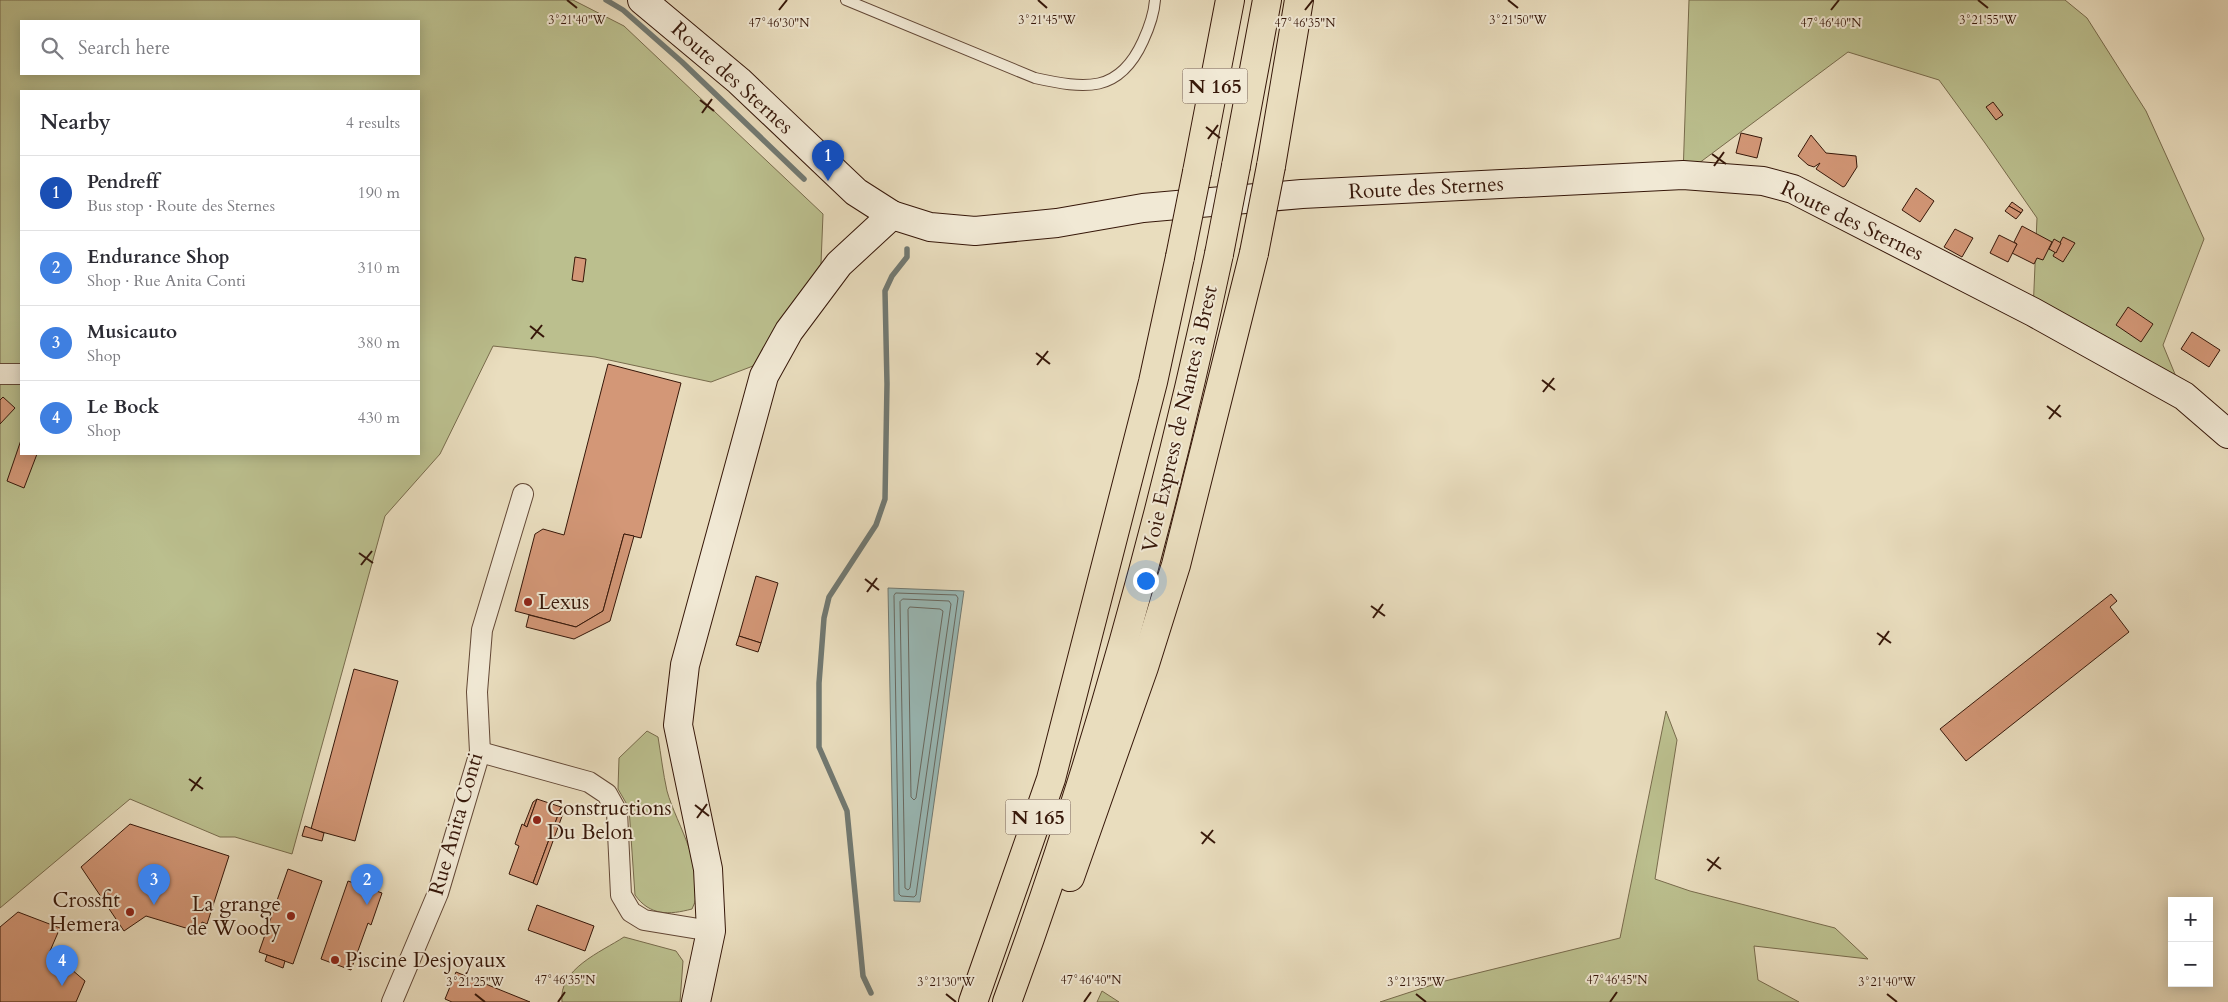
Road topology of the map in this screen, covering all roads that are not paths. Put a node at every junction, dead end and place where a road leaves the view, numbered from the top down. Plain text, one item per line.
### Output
1 (642, 0) edge
2 (846, 0) edge
3 (1155, 0) edge
4 (1230, 0) edge
5 (1267, 0) edge
6 (1299, 0) edge
7 (892, 215) junction
8 (0, 374) edge
9 (20, 374) edge
10 (2228, 434) edge
11 (523, 494) dead end
12 (480, 752) junction
13 (1034, 929) junction
14 (711, 930) junction
15 (392, 1002) edge
16 (696, 1002) edge
17 (973, 1002) edge
18 (1007, 1002) edge

1 - 7 street, Route des Sternes
2 - 3 lane
4 - 17 highway, Voie Express de Nantes à Brest / N 165, bridge
5 - 13 highway, Voie Express de Nantes à Brest / N 165, bridge
6 - 13 highway, bridge
7 - 10 street, Route des Sternes
7 - 14 street
8 - 9 street
11 - 12 street, Rue Anita Conti
12 - 14 street
12 - 15 street, Rue Anita Conti
13 - 18 highway, Voie Express de Nantes à Brest / N 165
14 - 16 street

